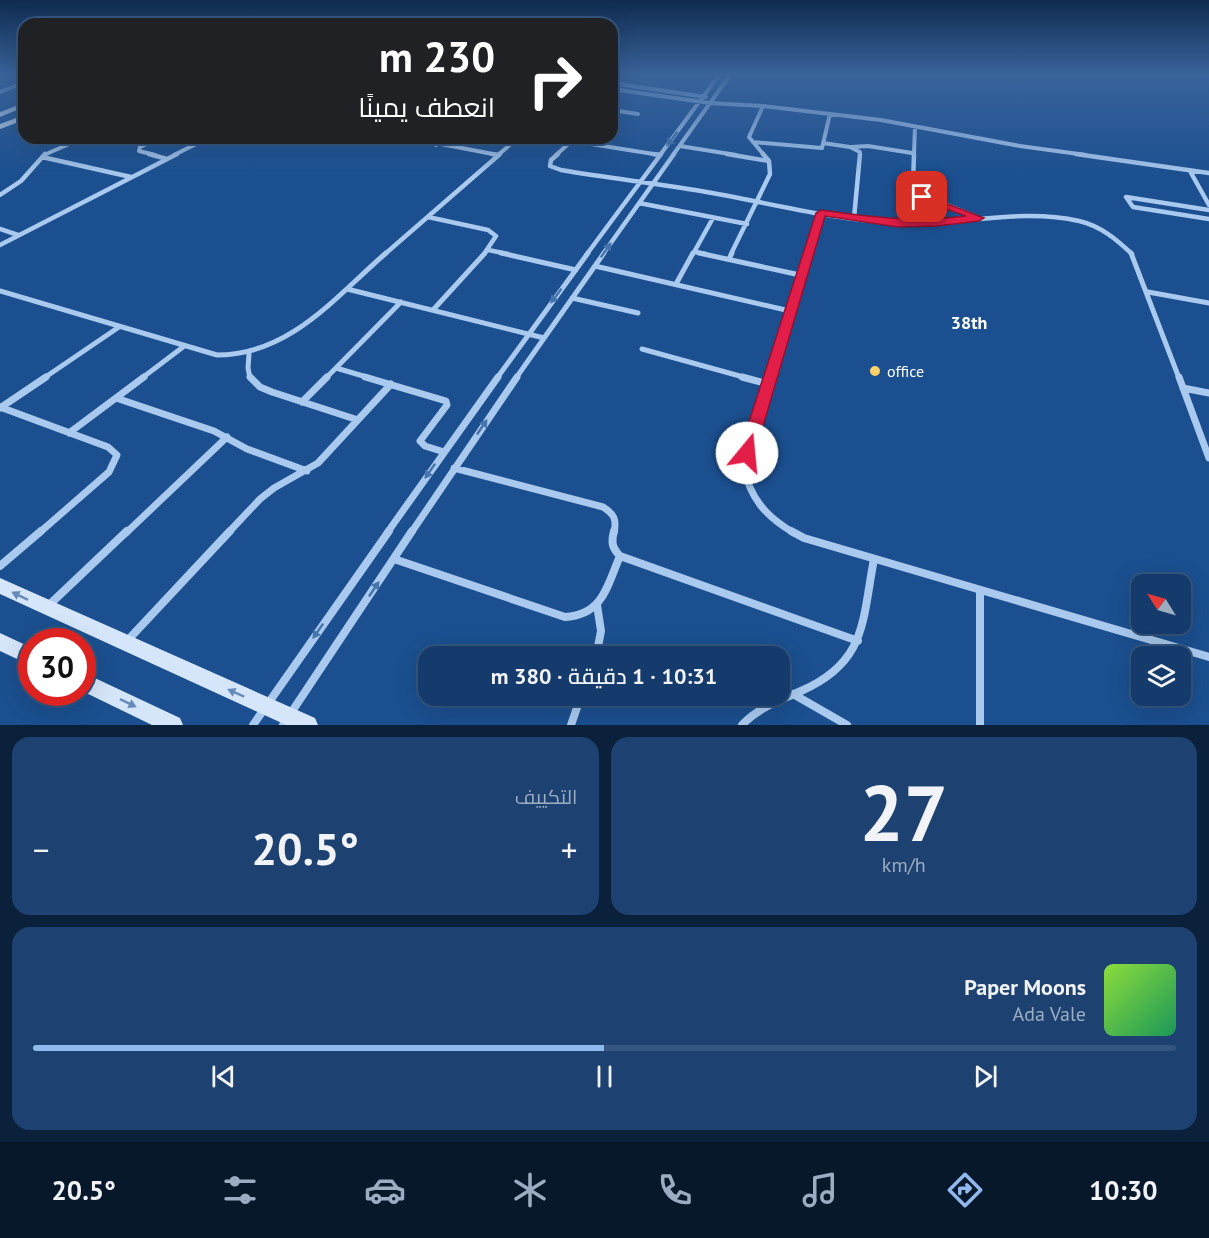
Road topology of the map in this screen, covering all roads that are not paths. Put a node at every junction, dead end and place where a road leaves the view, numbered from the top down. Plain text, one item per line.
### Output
1 (15, 109) edge
2 (695, 109) edge
3 (706, 109) edge
4 (762, 109) edge
5 (787, 109) edge
6 (618, 111) edge
7 (638, 114) dead end
8 (830, 114) junction
9 (0, 115) edge
10 (18, 120) edge
11 (915, 126) junction
12 (0, 127) edge
13 (752, 142) junction
14 (823, 143) junction
15 (69, 144) edge
16 (147, 144) edge
17 (196, 144) edge
18 (432, 144) edge
19 (511, 144) edge
20 (569, 144) edge
21 (597, 144) edge
22 (436, 145) joint
23 (680, 146) junction
24 (850, 147) junction
25 (912, 153) junction
26 (498, 155) junction
27 (660, 155) junction
28 (42, 157) junction
29 (167, 159) junction
30 (769, 161) junction
31 (1190, 171) junction
32 (1209, 173) edge
33 (131, 177) junction
34 (640, 183) junction
35 (654, 184) junction
36 (0, 195) edge
37 (758, 202) junction
38 (639, 203) junction
39 (1209, 205) edge
40 (1209, 210) edge
41 (821, 213) junction
42 (428, 217) junction
43 (714, 218) junction
44 (854, 218) junction
45 (979, 218) junction
46 (1209, 219) edge
47 (747, 224) junction
48 (0, 229) edge
49 (18, 235) junction
50 (0, 245) edge
51 (488, 250) junction
52 (695, 252) junction
53 (729, 259) junction
54 (595, 266) junction
55 (576, 270) junction
56 (800, 274) junction
57 (676, 284) junction
58 (347, 289) junction
59 (1148, 292) junction
60 (2, 293) edge
61 (572, 298) junction
62 (401, 302) junction
63 (1209, 303) edge
64 (433, 310) junction
65 (790, 311) junction
66 (638, 313) dead end
67 (119, 327) junction
68 (528, 334) junction
69 (544, 338) junction
70 (183, 347) junction
71 (642, 350) dead end
72 (249, 354) junction
73 (336, 368) junction
74 (391, 384) junction
75 (768, 384) junction
76 (1183, 388) junction
77 (1209, 393) edge
78 (116, 398) junction
79 (302, 402) junction
80 (0, 407) edge
81 (358, 420) junction
82 (69, 433) junction
83 (226, 437) junction
84 (444, 452) junction
85 (1209, 458) edge
86 (454, 468) junction
87 (307, 471) junction
88 (620, 556) junction
89 (874, 559) junction
90 (394, 560) junction
91 (0, 566) edge
92 (0, 586) edge
93 (980, 592) junction
94 (597, 605) junction
95 (46, 609) junction
96 (858, 641) junction
97 (0, 642) edge
98 (124, 643) junction
99 (599, 646) edge
100 (18, 650) edge
101 (1209, 657) edge
102 (96, 688) edge
103 (793, 694) junction
104 (266, 706) junction
105 (578, 706) edge
106 (286, 720) edge
107 (173, 725) edge
108 (253, 725) edge
109 (308, 725) edge
110 (571, 725) edge
111 (742, 725) edge
112 (848, 725) edge
113 (980, 725) edge

1 - 9 street
2 -> 27 street
3 - 23 street
4 - 13 street
5 - 8 street
6 - 7 street
8 - 11 street
8 - 14 street
10 - 12 street
11 - 25 street
11 - 31 street
13 - 14 street
13 - 30 street
14 - 24 street
15 - 28 street
16 - 29 street
17 - 29 street
18 - 22 street
19 - 26 street
20 - 34 street
21 - 27 street
22 - 26 street
23 - 30 street
23 - 35 street
24 - 25 street
24 - 44 street
25 - 45 street
26 - 42 street
27 - 34 street
28 - 33 street
28 - 36 street
29 - 33 street
30 - 37 street
31 - 32 street
31 - 39 street
33 - 49 street
34 - 35 street
34 - 55 street
35 - 37 street
35 - 38 street
37 - 41 street
37 - 47 street
38 - 43 street
54 -> 38 street
40 - 46 street
41 - 44 street
41 - 56 street
42 - 51 street
42 - 58 street
43 - 47 street
43 - 52 street
44 - 45 street
45 - 59 street
47 - 53 street
48 - 49 street
49 - 50 street
51 - 55 street
51 - 64 street
52 - 53 street
52 - 57 street
53 - 56 street
54 - 57 street
54 - 61 street
55 -> 68 street
56 - 65 street
57 - 65 street
58 - 62 street
58 - 72 street
59 - 63 street
59 - 76 street
60 - 67 street
61 - 66 street
61 - 69 street
62 - 64 street
62 - 73 street
64 - 68 street
65 - 75 street
67 - 70 street
67 - 80 street
68 - 69 street
68 - 84 street
86 -> 69 street
70 - 72 street
70 - 78 street
71 - 75 street
72 - 79 street
73 - 74 street
73 - 79 street
74 - 81 street
74 - 84 street
75 - 89 street
76 - 77 street
76 - 85 street
78 - 82 street
78 - 83 street
79 - 81 street
80 - 82 street
81 - 87 street
82 - 91 street
83 - 87 street
83 - 95 street
84 -> 104 street
86 - 88 street
86 - 90 street
87 - 98 street
88 - 94 street
88 - 96 street
89 - 93 street
89 - 96 street
90 - 94 street
106 -> 90 street
95 -> 92 street
93 - 101 street
93 - 113 street
94 - 99 street
95 - 98 street
96 - 103 street
97 - 100 street
104 -> 98 street
102 -> 107 street
103 - 111 street
103 - 112 street
104 - 106 street
104 - 108 street
105 - 110 street
106 - 109 street

